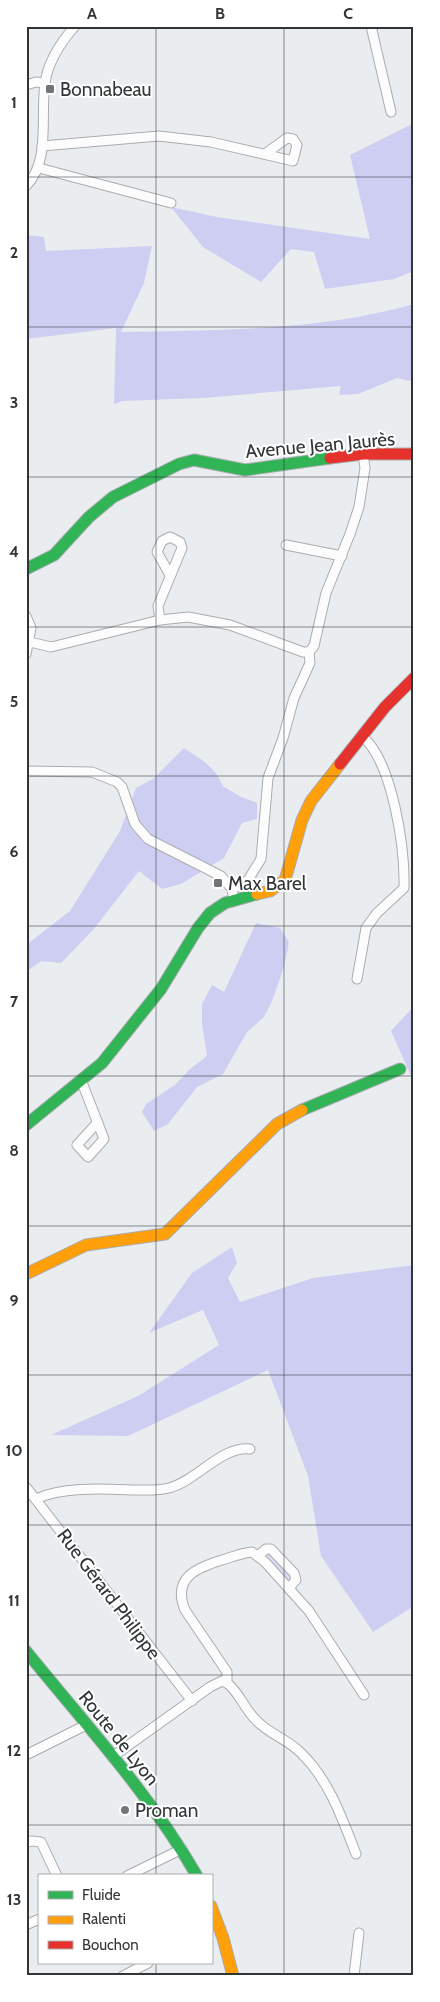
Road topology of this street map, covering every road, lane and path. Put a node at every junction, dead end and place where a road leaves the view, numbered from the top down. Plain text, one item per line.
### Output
1 (75, 26) edge
2 (371, 26) edge
3 (45, 83) junction
4 (26, 85) edge
5 (391, 112) dead end
6 (42, 146) junction
7 (265, 154) dead end
8 (39, 168) junction
9 (26, 186) edge
10 (171, 203) dead end
11 (363, 454) junction
12 (414, 454) edge
13 (286, 545) dead end
14 (342, 556) junction
15 (26, 570) edge
16 (170, 576) dead end
17 (26, 616) edge
18 (160, 620) junction
19 (30, 642) junction
20 (41, 646) junction
21 (59, 652) dead end
22 (308, 652) junction
23 (26, 654) edge
24 (414, 678) edge
25 (362, 736) junction
26 (26, 771) edge
27 (232, 889) junction
28 (234, 901) junction
29 (357, 979) dead end
30 (400, 1069) dead end
31 (80, 1081) junction
32 (98, 1122) dead end
33 (26, 1125) edge
34 (26, 1274) edge
35 (250, 1449) dead end
36 (26, 1487) edge
37 (36, 1499) junction
38 (259, 1555) junction
39 (289, 1588) junction
40 (26, 1651) edge
41 (227, 1683) junction
42 (364, 1695) dead end
43 (192, 1701) junction
44 (86, 1725) junction
45 (26, 1755) edge
46 (112, 1757) junction
47 (26, 1843) edge
48 (182, 1849) junction
49 (356, 1854) dead end
50 (56, 1874) edge
51 (131, 1874) edge
52 (196, 1874) edge
53 (212, 1911) edge
54 (38, 1919) edge
55 (26, 1925) edge
56 (216, 1931) edge
57 (359, 1934) dead end
58 (146, 1964) edge
59 (123, 1976) edge
60 (233, 1976) edge
61 (354, 1976) edge

1 - 3 street
2 - 5 street
3 - 4 street
3 - 6 street
6 - 7 street
6 - 8 street
8 - 9 street
8 - 10 street
11 - 12 street, Avenue Jean Jaurès
11 - 14 street
11 - 15 street, Avenue Jean Jaurès
13 - 14 street
14 - 22 street
16 - 18 street
17 - 19 street
18 - 20 street
18 - 22 street
19 - 20 street
19 - 23 street
20 - 21 street
22 - 27 street
24 - 25 street
25 - 28 street
25 - 29 street
26 - 27 street
27 - 28 street
28 - 31 street
30 - 34 street
31 - 32 street
31 - 33 street
35 - 37 street
36 - 37 street, Rue Gérard Philippe
37 - 43 street, Rue Gérard Philippe
38 - 39 street
38 - 39 street
38 - 41 street
39 - 42 street
40 - 44 street, Route de Lyon
41 - 43 street
41 - 49 street
43 - 46 street
44 - 45 street
44 - 46 street, Route de Lyon
46 - 48 street, Route de Lyon
47 - 50 street
48 - 51 street
48 - 52 street, Route de Lyon
53 - 56 street
54 - 55 street
56 - 60 street
57 - 61 street
58 - 59 street

